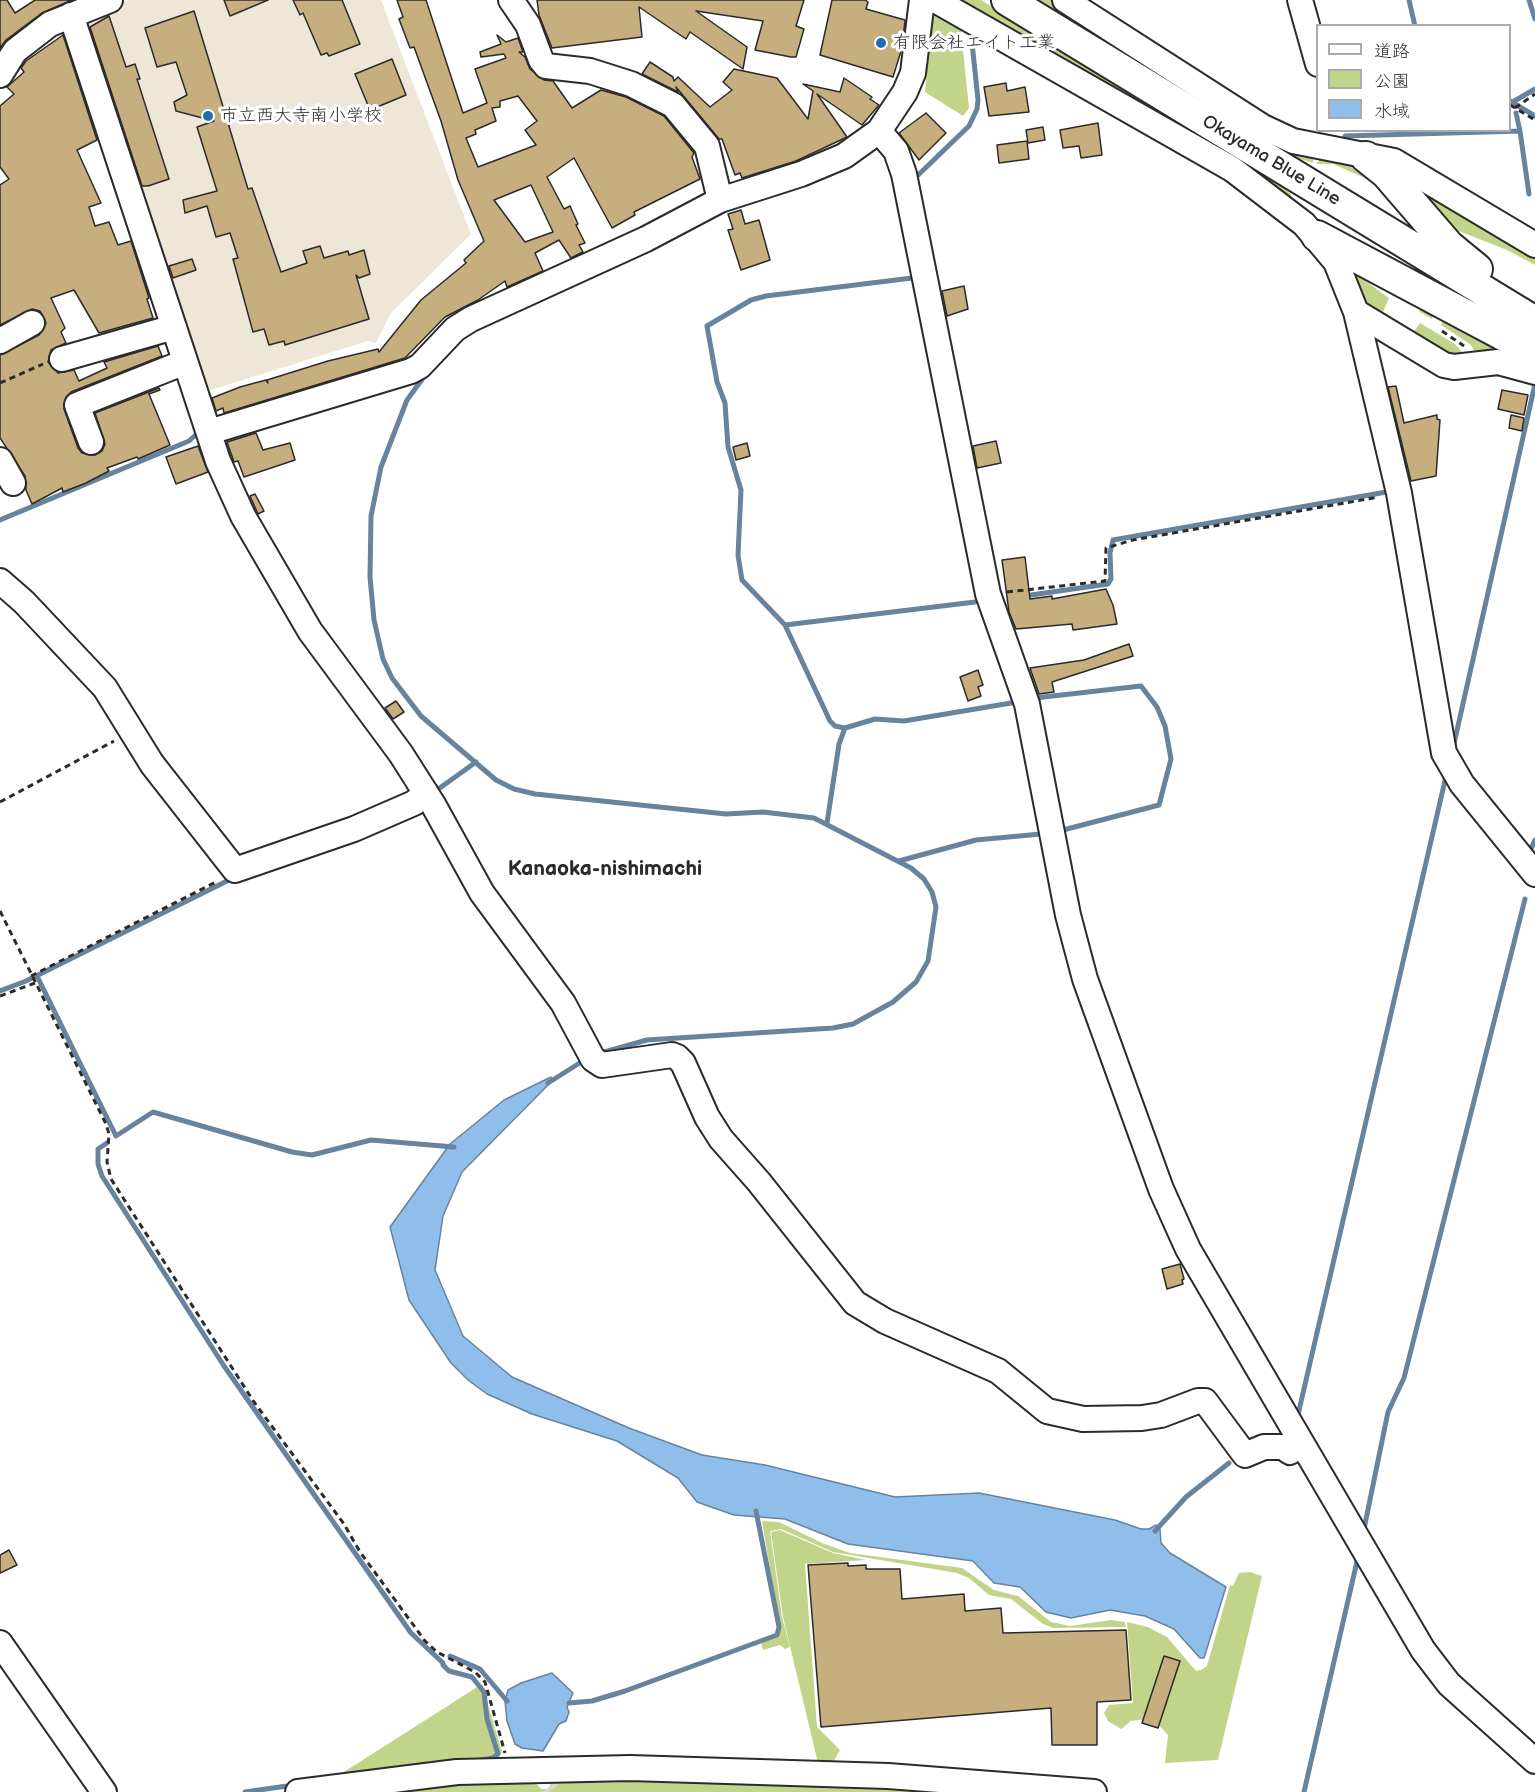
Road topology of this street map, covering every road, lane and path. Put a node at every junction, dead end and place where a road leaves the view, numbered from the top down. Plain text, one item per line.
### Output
1 (110, 0) edge
2 (511, 0) edge
3 (922, 0) edge
4 (1007, 0) edge
5 (1065, 0) edge
6 (1300, 0) edge
7 (945, 3) edge
8 (71, 15) junction
9 (1316, 60) edge
10 (0, 75) edge
11 (1535, 94) edge
12 (1511, 106) edge
13 (1516, 107) junction
14 (1535, 120) edge
15 (879, 131) junction
16 (1326, 139) edge
17 (1365, 157) junction
18 (720, 200) junction
19 (1317, 236) junction
20 (1535, 245) edge
21 (1535, 306) edge
22 (1356, 312) junction
23 (1535, 322) edge
24 (32, 323) dead end
25 (174, 327) junction
26 (0, 341) edge
27 (1535, 352) edge
28 (62, 358) joint
29 (180, 364) junction
30 (1535, 372) edge
31 (0, 383) edge
32 (209, 432) junction
33 (91, 442) dead end
34 (0, 460) edge
35 (13, 483) dead end
36 (1399, 494) junction
37 (0, 581) edge
38 (988, 594) junction
39 (131, 731) junction
40 (426, 793) junction
41 (0, 802) edge
42 (235, 870) junction
43 (1535, 874) edge
44 (0, 911) edge
45 (33, 979) junction
46 (0, 996) edge
47 (1297, 1448) junction
48 (0, 1643) edge
49 (1535, 1761) edge
50 (509, 1772) junction
51 (104, 1792) edge
52 (298, 1792) edge
53 (1094, 1792) edge

1 - 8 street
2 - 18 street
3 - 15 street
4 - 23 main road, Okayama Blue Line
5 - 16 street
6 - 9 street
7 - 19 street
8 - 10 street
8 - 25 street
11 - 13 path
12 - 13 path
13 - 14 path
15 - 18 street
15 - 38 street
16 - 17 street
17 - 20 street
17 - 21 main road
18 - 32 street
19 - 22 street
19 - 27 main road
22 - 30 street
22 - 36 street
24 - 26 street
25 - 28 street
25 - 29 street
28 - 31 path
29 - 32 street
29 - 33 street
32 - 40 street
34 - 35 street
36 - 38 path
36 - 43 street
37 - 39 street
38 - 47 street
39 - 41 path
39 - 42 street
40 - 42 street
40 - 47 street
42 - 45 path
44 - 45 path
45 - 46 path
45 - 50 path
47 - 49 street
48 - 51 street
50 - 52 street
50 - 53 street

